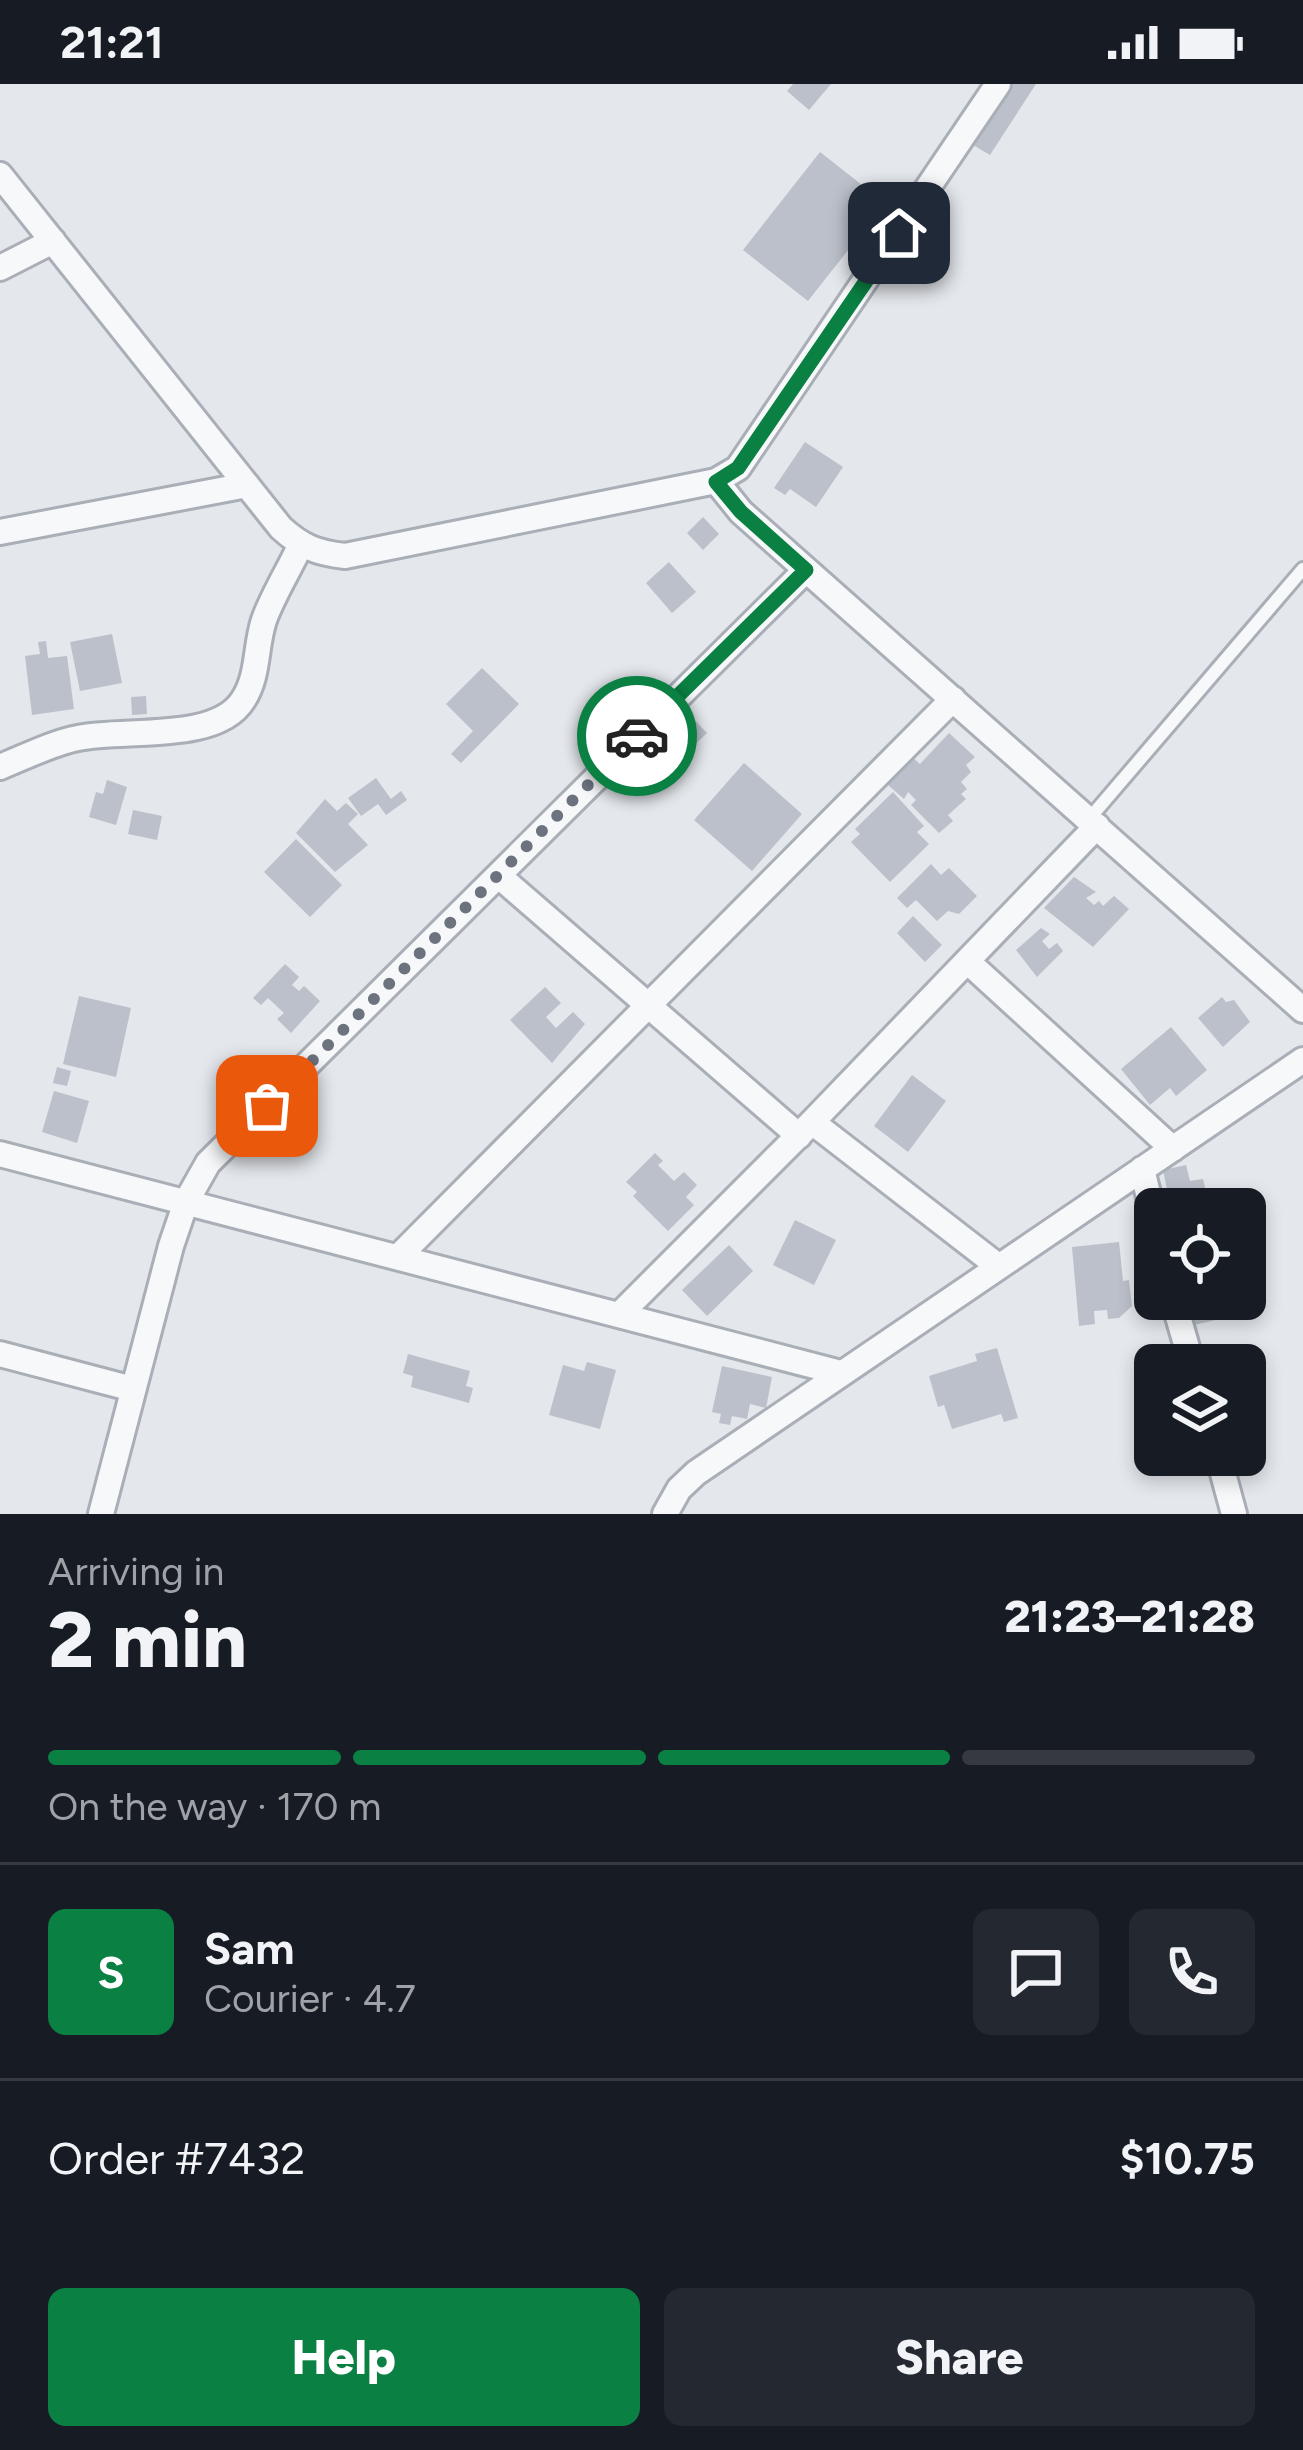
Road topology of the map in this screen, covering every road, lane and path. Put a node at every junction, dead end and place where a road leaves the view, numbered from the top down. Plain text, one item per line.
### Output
1 (998, 84) edge
2 (0, 175) edge
3 (53, 242) junction
4 (0, 268) edge
5 (716, 482) junction
6 (247, 484) junction
7 (0, 532) edge
8 (300, 545) junction
9 (1303, 568) edge
10 (806, 570) junction
11 (953, 699) junction
12 (0, 766) edge
13 (1093, 823) junction
14 (499, 876) junction
15 (967, 961) junction
16 (647, 1004) junction
17 (1303, 1010) edge
18 (1303, 1060) edge
19 (805, 1129) junction
20 (1173, 1149) junction
21 (0, 1154) edge
22 (1142, 1169) junction
23 (1147, 1188) edge
24 (186, 1202) junction
25 (398, 1257) junction
26 (998, 1266) junction
27 (619, 1315) junction
28 (0, 1354) edge
29 (841, 1372) junction
30 (134, 1389) junction
31 (1224, 1476) edge
32 (100, 1514) edge
33 (665, 1514) edge
34 (1234, 1514) edge

1 - 5 street
2 - 3 street
3 - 4 street
3 - 6 street
5 - 8 street
5 - 10 street
6 - 7 street
6 - 8 street
8 - 12 street
9 - 13 lane
10 - 11 street
10 - 14 street
11 - 13 street
11 - 16 street
13 - 15 street
13 - 17 street
14 - 16 street
14 - 24 street
15 - 19 street
15 - 20 street
16 - 19 street
16 - 25 street
18 - 20 street
19 - 26 street
19 - 27 street
20 - 22 street
21 - 24 street
22 - 23 street
22 - 26 street
24 - 25 street
24 - 30 street
25 - 27 street
26 - 29 street
27 - 29 street
28 - 30 street
29 - 33 street
30 - 32 street
31 - 34 street

